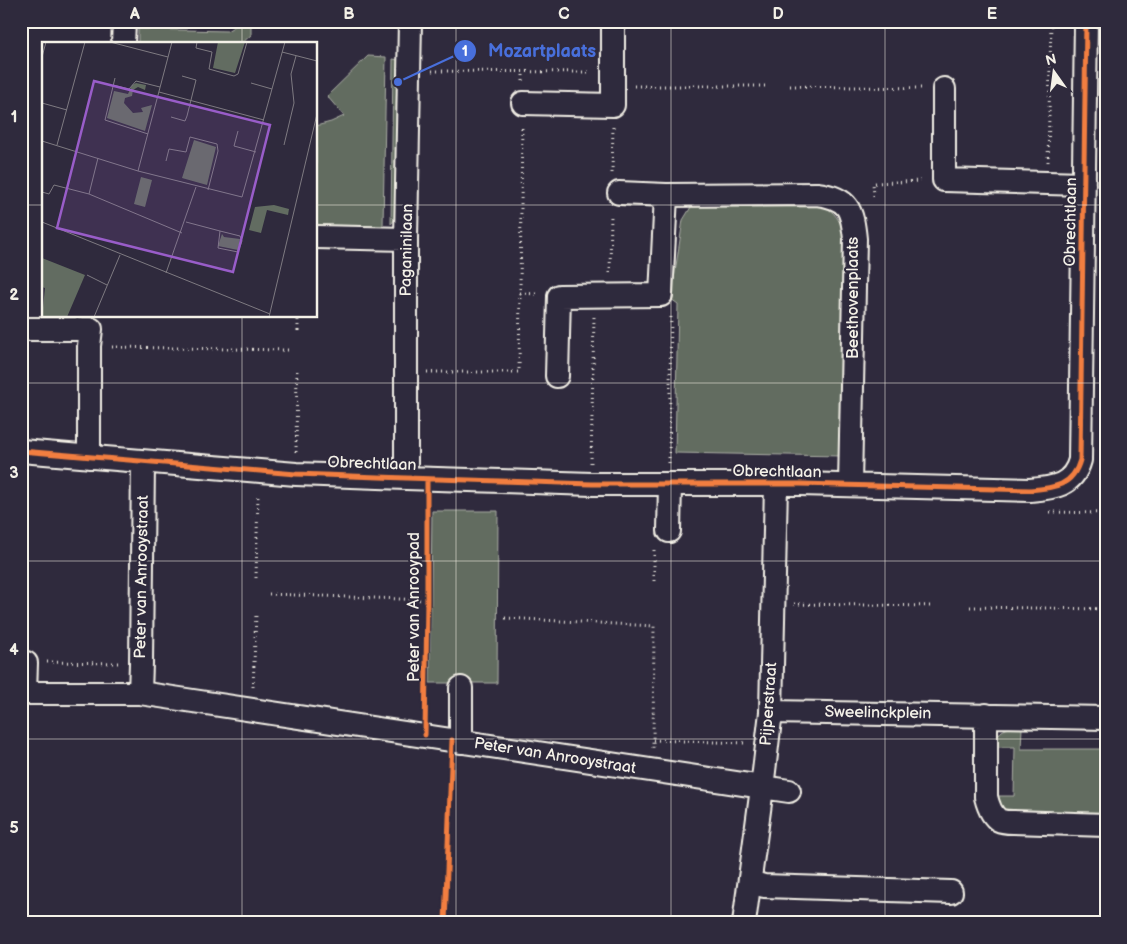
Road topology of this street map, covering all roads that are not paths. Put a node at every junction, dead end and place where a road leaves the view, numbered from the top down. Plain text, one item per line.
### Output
1 (124, 21) edge
2 (410, 21) edge
3 (613, 21) edge
4 (1086, 21) edge
5 (124, 42) edge
6 (944, 89) road end
7 (523, 103) road end
8 (1084, 184) junction
9 (619, 193) dead end
10 (666, 194) junction
11 (318, 237) edge
12 (406, 239) junction
13 (21, 329) edge
14 (557, 376) dead end
15 (21, 451) edge
16 (88, 457) junction
17 (143, 462) junction
18 (406, 478) junction
19 (670, 484) junction
20 (776, 484) junction
21 (850, 486) junction
22 (669, 532) dead end
23 (26, 663) road end
24 (461, 688) dead end
25 (23, 693) edge
26 (140, 693) junction
27 (771, 712) junction
28 (986, 715) junction
29 (1106, 718) edge
30 (461, 742) junction
31 (762, 788) junction
32 (789, 791) dead end
33 (1106, 825) edge
34 (750, 882) junction
35 (951, 892) dead end
36 (744, 923) edge

1 - 5 street
2 - 12 street, Paganinilaan
3 - 7 street
4 - 8 street, Obrechtlaan
6 - 8 street, Obrechtlaan
8 - 21 street, Obrechtlaan
9 - 10 street, Beethovenplaats
10 - 14 street
10 - 21 street, Beethovenplaats
11 - 12 street
12 - 18 street, Paganinilaan
13 - 16 street
15 - 16 street, Obrechtlaan
16 - 17 street, Obrechtlaan
17 - 18 street, Obrechtlaan
17 - 26 street, Peter van Anrooystraat
18 - 19 street, Obrechtlaan
19 - 20 street, Obrechtlaan
19 - 22 street
20 - 21 street, Obrechtlaan
20 - 27 street, Pijperstraat
23 - 25 street
24 - 30 street
25 - 26 street, Peter van Anrooystraat
26 - 30 street, Peter van Anrooystraat
27 - 28 street, Sweelinckplein
27 - 31 street, Pijperstraat
28 - 29 street, Sweelinckplein
28 - 33 street
30 - 31 street, Peter van Anrooystraat
31 - 32 street, Peter van Anrooystraat
31 - 34 street, Pijperstraat
34 - 35 street
34 - 36 street, Pijperstraat

